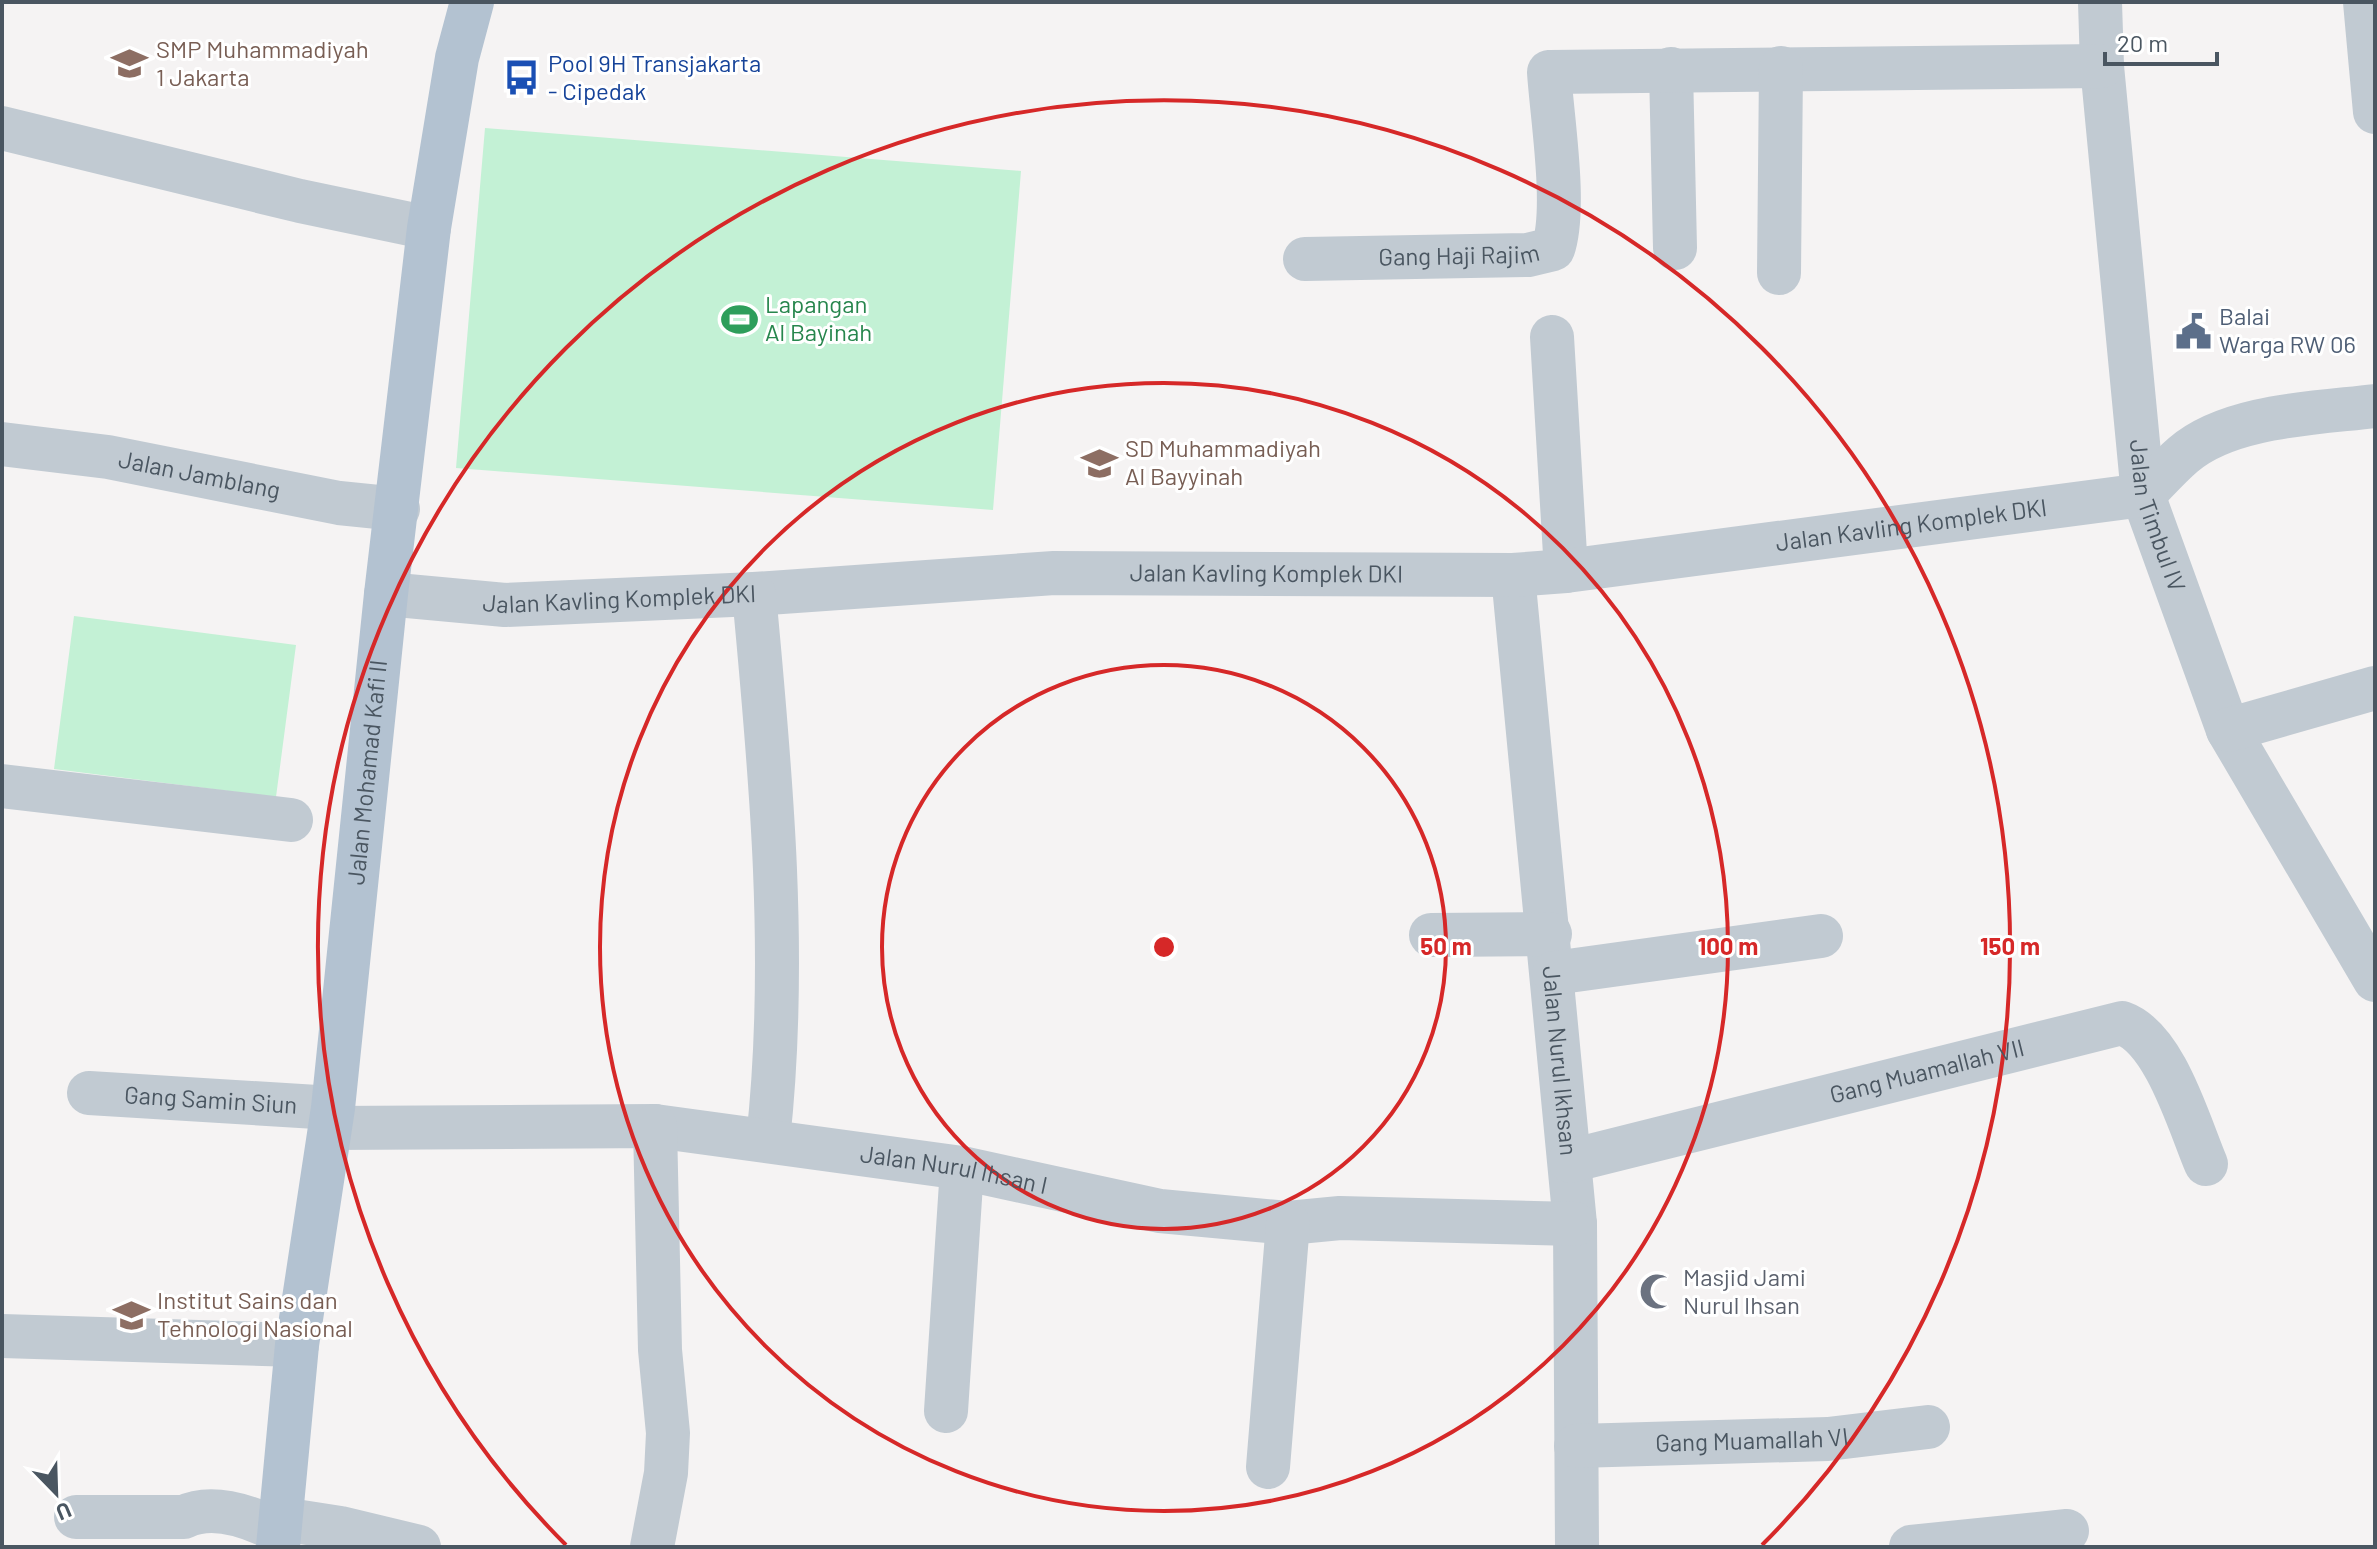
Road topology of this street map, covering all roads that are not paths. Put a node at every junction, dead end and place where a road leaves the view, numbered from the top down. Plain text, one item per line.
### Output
1 (472, 2) edge
2 (2100, 2) edge
3 (2365, 2) edge
4 (2102, 66) junction
5 (1781, 68) junction
6 (1671, 69) junction
7 (2374, 100) edge
8 (2, 128) edge
9 (429, 228) junction
10 (1675, 248) dead end
11 (1305, 259) dead end
12 (1779, 273) dead end
13 (1552, 337) dead end
14 (2375, 406) edge
15 (2, 444) edge
16 (2143, 495) junction
17 (371, 506) junction
18 (1566, 571) junction
19 (1513, 575) junction
20 (386, 594) junction
21 (754, 594) junction
22 (2375, 688) edge
23 (2228, 730) junction
24 (2, 786) edge
25 (291, 820) dead end
26 (1431, 935) dead end
27 (1821, 936) dead end
28 (1552, 954) junction
29 (2371, 966) edge
30 (89, 1093) dead end
31 (318, 1112) junction
32 (655, 1126) junction
33 (768, 1140) junction
34 (1570, 1161) junction
35 (2206, 1164) dead end
36 (962, 1168) junction
37 (1288, 1223) junction
38 (1575, 1224) junction
39 (2, 1336) edge
40 (297, 1345) junction
41 (946, 1411) dead end
42 (1928, 1427) dead end
43 (1576, 1446) junction
44 (1268, 1467) dead end
45 (76, 1517) dead end
46 (274, 1529) edge
47 (2067, 1531) dead end
48 (419, 1547) edge
49 (652, 1547) edge
50 (1577, 1547) edge
51 (1911, 1547) edge

1 - 9 main road, Jalan Mohamad Kafi II
2 - 4 street, Jalan Timbul IV
3 - 7 street
4 - 5 street, Gang Haji Rajim
4 - 16 street, Jalan Timbul IV
5 - 6 street, Gang Haji Rajim
5 - 12 street
6 - 10 street
6 - 11 street, Gang Haji Rajim
8 - 9 street
9 - 17 main road, Jalan Mohamad Kafi II
13 - 18 street
14 - 16 street
15 - 17 street, Jalan Jamblang
16 - 18 street, Jalan Kavling Komplek DKI
16 - 23 street, Jalan Timbul IV
17 - 20 main road, Jalan Mohamad Kafi II
18 - 19 street, Jalan Kavling Komplek DKI
19 - 21 street, Jalan Kavling Komplek DKI
19 - 28 street, Jalan Nurul Ikhsan
20 - 21 street, Jalan Kavling Komplek DKI
20 - 31 main road, Jalan Mohamad Kafi II
21 - 33 street
22 - 23 street
23 - 29 street, Jalan Timbul IV
24 - 25 street
26 - 28 street
27 - 28 street
28 - 34 street, Jalan Nurul Ikhsan
30 - 31 street, Gang Samin Siun
31 - 32 street, Jalan Nurul Ihsan I
31 - 40 main road, Jalan Mohamad Kafi II
32 - 33 street, Jalan Nurul Ihsan I
32 - 49 street
33 - 36 street, Jalan Nurul Ihsan I
34 - 35 street, Gang Muamallah VII
34 - 38 street, Jalan Nurul Ikhsan
36 - 37 street, Jalan Nurul Ihsan I
36 - 41 street
37 - 38 street, Jalan Nurul Ihsan I
37 - 44 street
38 - 43 street, Jalan Nurul Ikhsan
39 - 40 street
40 - 46 main road, Jalan Mohamad Kafi II
42 - 43 street, Gang Muamallah VI
43 - 50 street, Jalan Nurul Ikhsan
45 - 46 street
46 - 48 street
47 - 51 street

